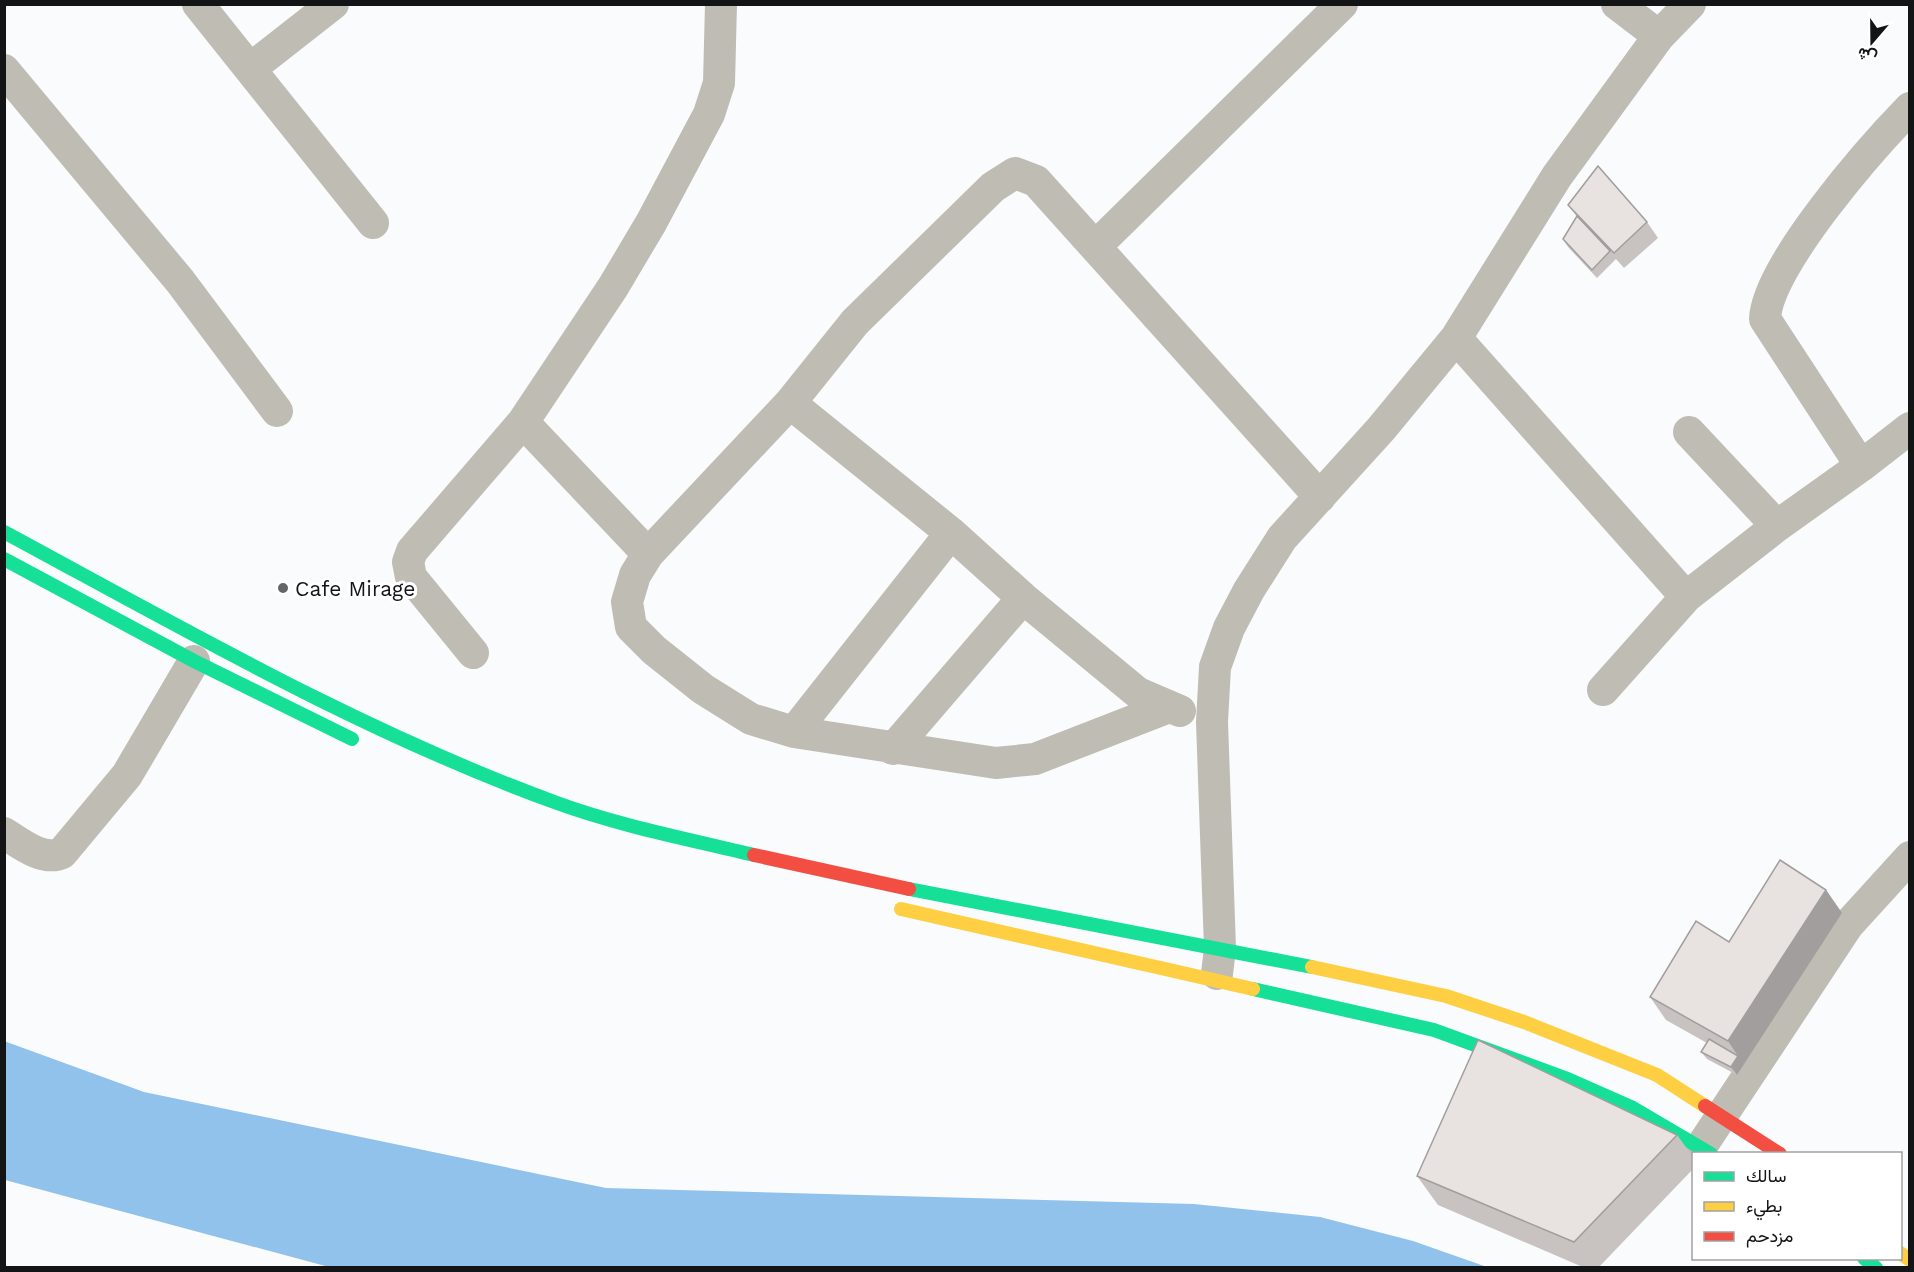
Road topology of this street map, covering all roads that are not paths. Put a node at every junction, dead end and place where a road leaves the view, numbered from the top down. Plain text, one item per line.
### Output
1 (198, 4) edge
2 (333, 4) edge
3 (722, 4) edge
4 (1342, 4) edge
5 (1617, 4) edge
6 (1690, 4) edge
7 (1659, 36) junction
8 (4, 69) edge
9 (250, 69) junction
10 (1910, 108) edge
11 (373, 223) dead end
12 (1096, 246) junction
13 (1456, 338) junction
14 (790, 403) junction
15 (277, 411) dead end
16 (523, 422) junction
17 (1910, 428) edge
18 (1689, 432) dead end
19 (1861, 466) junction
20 (1320, 497) junction
21 (1777, 526) junction
22 (4, 532) edge
23 (951, 533) junction
24 (648, 554) junction
25 (4, 559) edge
26 (1686, 597) junction
27 (1023, 598) junction
28 (473, 653) dead end
29 (194, 661) junction
30 (1603, 690) dead end
31 (1169, 707) junction
32 (1212, 722) junction
33 (794, 732) junction
34 (360, 743) dead end
35 (893, 749) junction
36 (4, 833) edge
37 (1910, 857) edge
38 (886, 906) dead end
39 (1220, 948) junction
40 (1217, 981) junction
41 (1723, 1116) junction
42 (1706, 1150) edge
43 (1777, 1152) edge

1 - 9 street
2 - 9 street
3 - 16 street
4 - 12 street
5 - 7 street
6 - 7 street
7 - 13 street
8 - 15 street
9 - 11 street
10 - 19 street
12 - 14 street
12 - 20 street
13 - 20 street
13 - 26 street
14 - 23 street
14 - 24 street
16 - 24 street
16 - 28 street
17 - 19 street
18 - 21 street
19 - 21 street
20 - 32 street
21 - 26 street
22 - 39 main road
23 - 27 street
23 - 33 street
24 - 33 street
25 - 29 main road
26 - 30 street
27 - 31 street
27 - 35 street
29 - 34 main road
29 - 36 street
31 - 32 street
31 - 35 street
32 - 39 street
33 - 35 street
37 - 41 street
38 - 40 main road
39 - 40 street
39 - 41 main road
40 - 42 main road
41 - 42 street
41 - 43 main road

